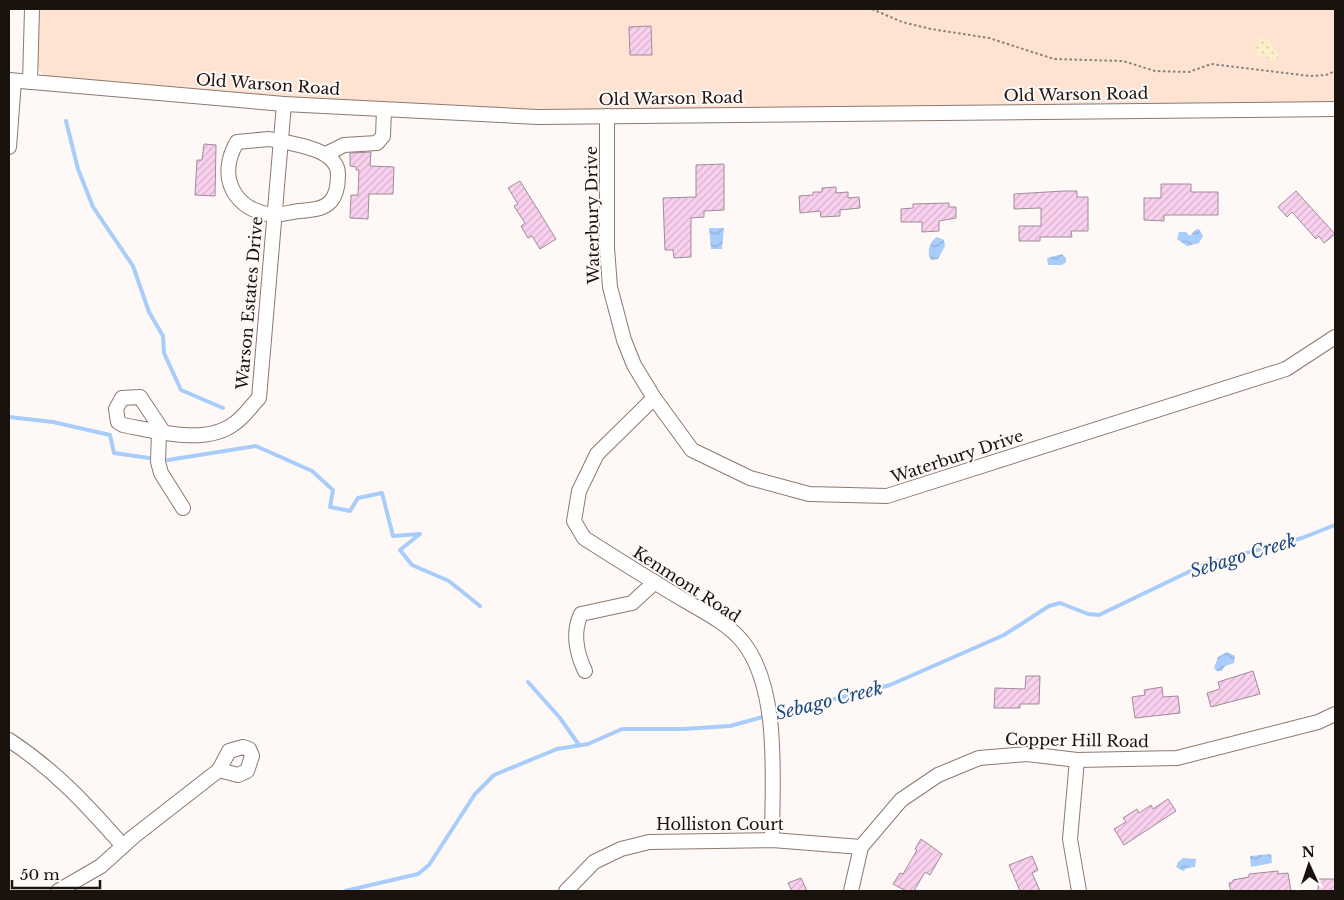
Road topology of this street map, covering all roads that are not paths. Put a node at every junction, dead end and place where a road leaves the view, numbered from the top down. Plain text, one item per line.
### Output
1 (32, 9) edge
2 (11, 81) edge
3 (30, 82) junction
4 (284, 104) junction
5 (1335, 109) edge
6 (384, 110) junction
7 (606, 116) junction
8 (280, 141) junction
9 (9, 147) edge
10 (326, 154) junction
11 (274, 215) junction
12 (1335, 337) edge
13 (654, 398) junction
14 (182, 508) dead end
15 (654, 582) junction
16 (585, 671) dead end
17 (1335, 714) edge
18 (9, 740) edge
19 (1078, 760) junction
20 (219, 770) dead end
21 (772, 840) junction
22 (123, 846) junction
23 (861, 847) junction
24 (58, 891) edge
25 (566, 891) edge
26 (851, 891) edge
27 (1079, 891) edge

1 - 3 street
2 - 3 street, Old Warson Road
2 - 9 street
3 - 4 street, Old Warson Road
4 - 6 street, Old Warson Road
4 - 8 street, Warson Estates Drive
5 - 7 street, Old Warson Road
6 - 7 street, Old Warson Road
6 - 10 street
7 - 13 street, Waterbury Drive
8 - 10 street
8 - 11 street, Warson Estates Drive
8 - 11 street
10 - 11 street
11 - 14 street, Warson Estates Drive
12 - 13 street, Waterbury Drive
13 - 15 street, Kenmont Road
15 - 16 street
15 - 21 street, Kenmont Road
17 - 19 street, Copper Hill Road
18 - 22 street
19 - 23 street, Copper Hill Road
19 - 27 street
20 - 22 street
21 - 23 street, Holliston Court
21 - 25 street, Holliston Court
22 - 24 street
23 - 26 street, Copper Hill Road

